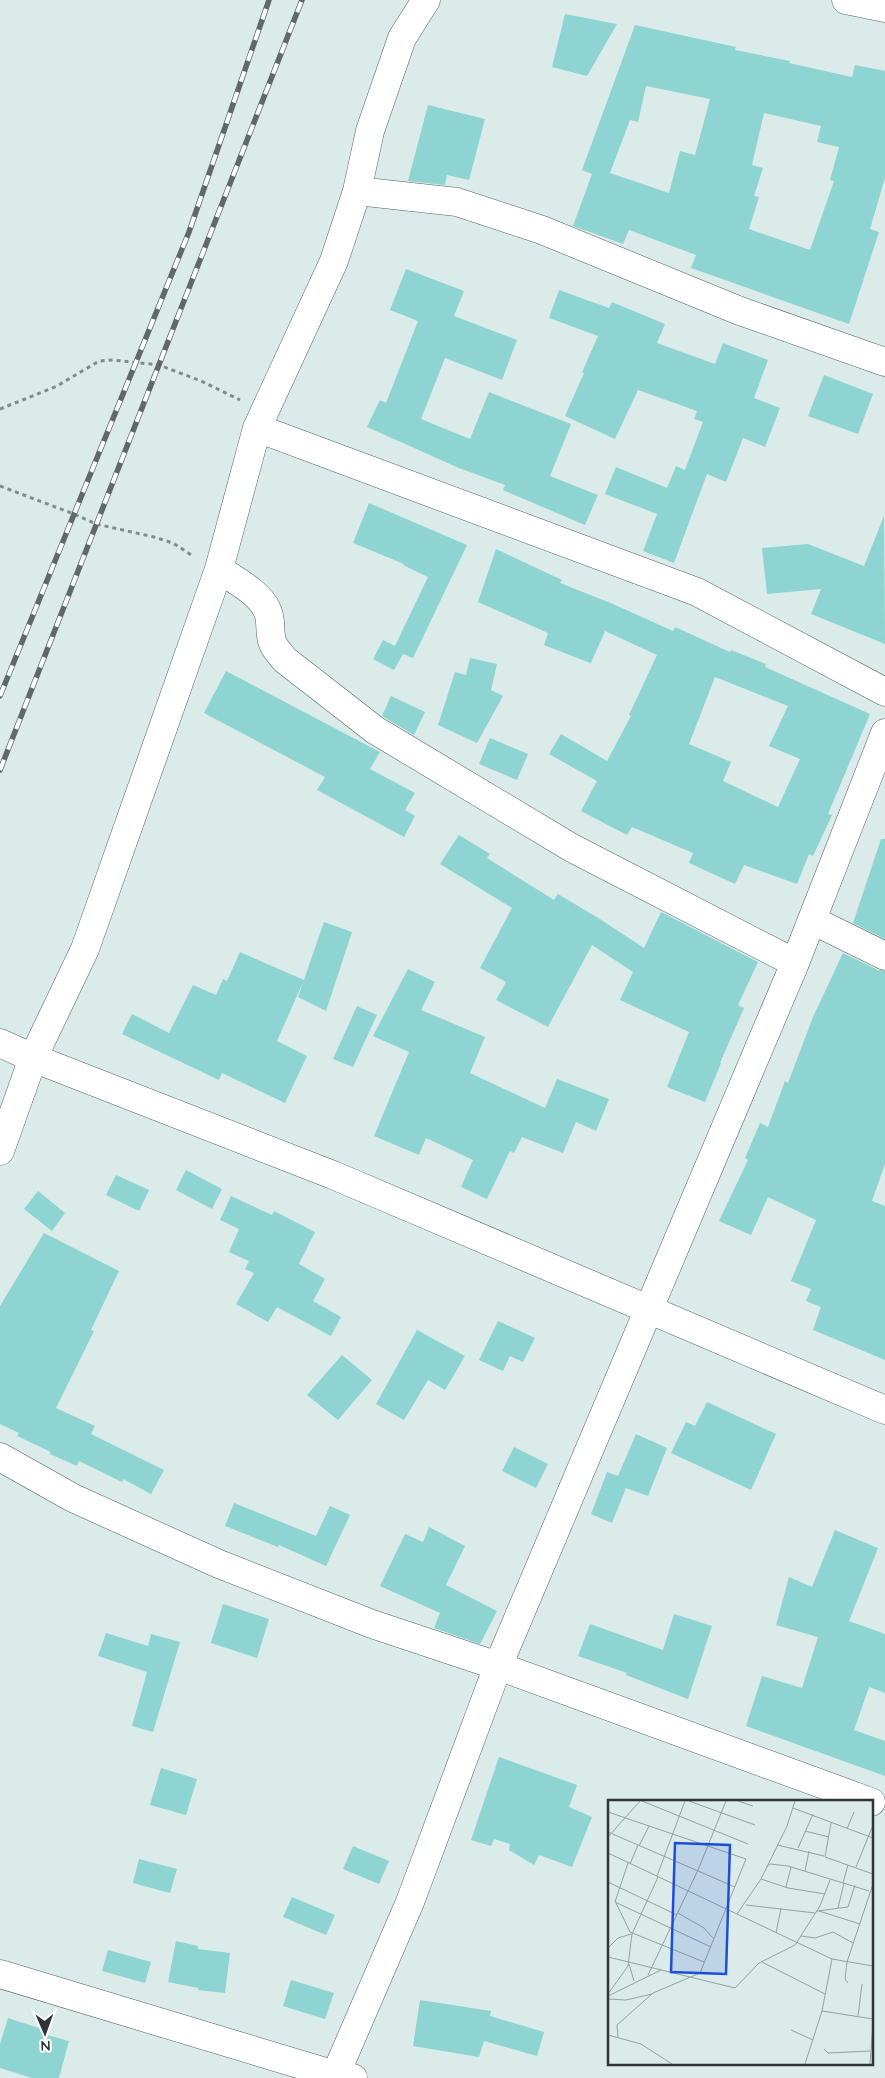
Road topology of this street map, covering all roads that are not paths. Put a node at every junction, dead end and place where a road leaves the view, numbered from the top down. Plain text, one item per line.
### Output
1 (426, 0) edge
2 (846, 0) edge
3 (885, 8) edge
4 (357, 191) junction
5 (885, 362) edge
6 (261, 420) junction
7 (218, 573) junction
8 (885, 692) edge
9 (885, 733) edge
10 (812, 920) junction
11 (885, 956) edge
12 (796, 963) junction
13 (0, 1043) edge
14 (34, 1058) junction
15 (0, 1150) edge
16 (650, 1308) junction
17 (885, 1410) edge
18 (0, 1456) edge
19 (498, 1666) junction
20 (866, 1800) edge
21 (872, 1802) edge
22 (885, 1807) edge
23 (0, 1974) edge
24 (341, 2077) edge

1 - 4 street
2 - 3 street
4 - 5 street
4 - 6 street
6 - 7 street
6 - 8 street
7 - 12 street
7 - 14 street
9 - 10 street
10 - 11 street
10 - 12 street
12 - 16 street
13 - 14 street
14 - 15 street
14 - 16 street
16 - 17 street
16 - 19 street
18 - 19 street
19 - 20 street
19 - 24 street
21 - 22 street
23 - 24 street

